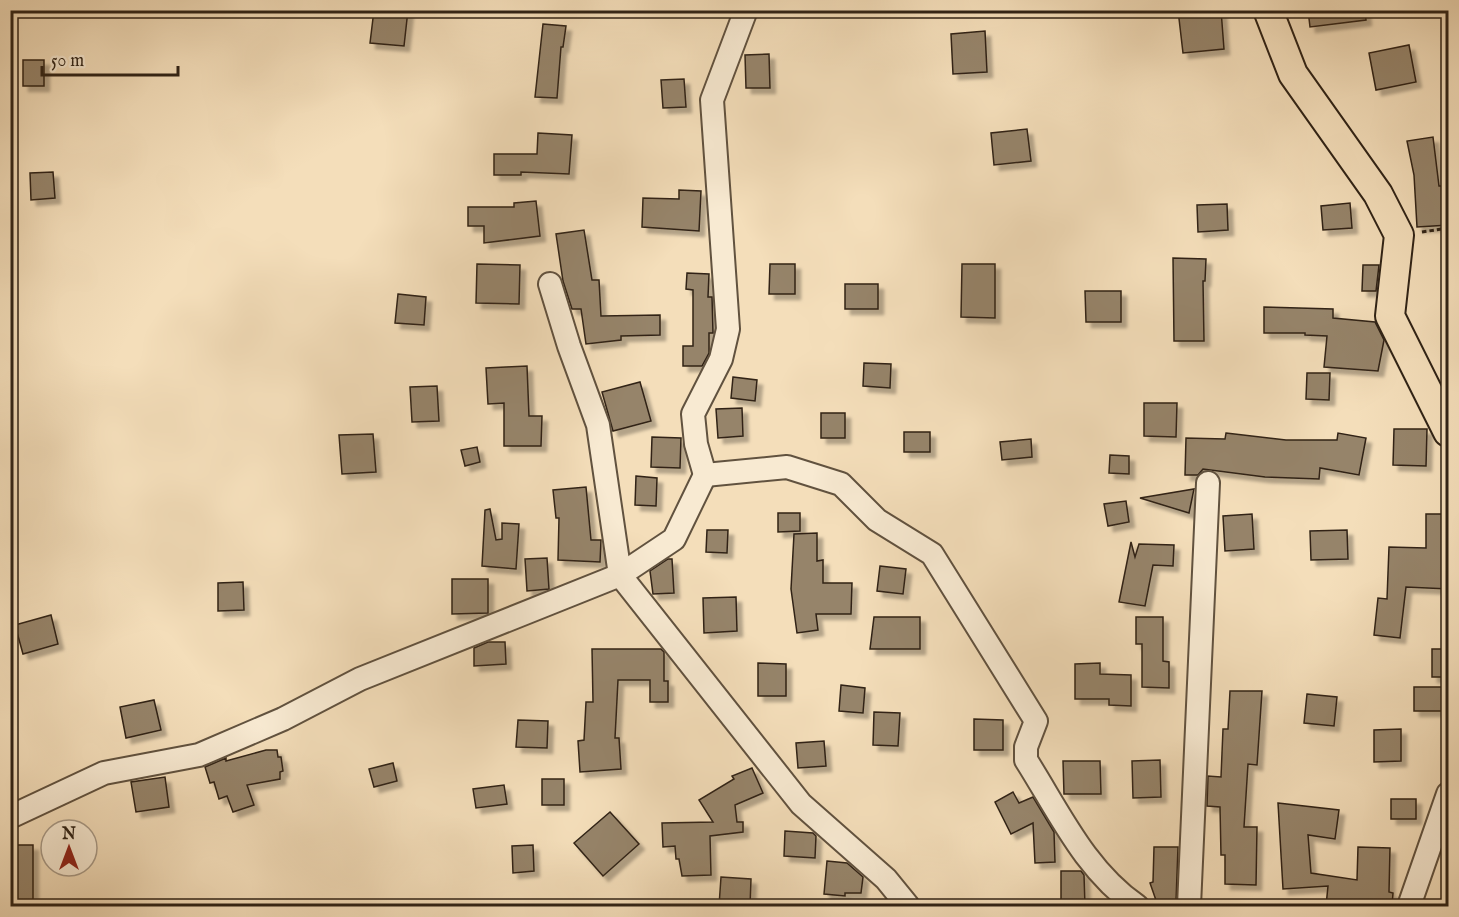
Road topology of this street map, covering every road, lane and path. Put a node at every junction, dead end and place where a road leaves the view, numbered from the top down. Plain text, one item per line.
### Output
1 (746, 10) edge
2 (1268, 10) edge
3 (1449, 228) edge
4 (1400, 235) junction
5 (550, 284) dead end
6 (1449, 432) edge
7 (705, 475) junction
8 (1208, 483) dead end
9 (620, 576) junction
10 (1449, 794) edge
11 (10, 817) edge
12 (908, 906) edge
13 (1137, 906) edge
14 (1189, 906) edge
15 (1409, 906) edge

1 - 7 street
2 - 4 main road
3 - 4 path
4 - 6 main road
5 - 9 street
7 - 9 street
7 - 13 street
8 - 14 street
9 - 11 street
9 - 12 street
10 - 15 street

